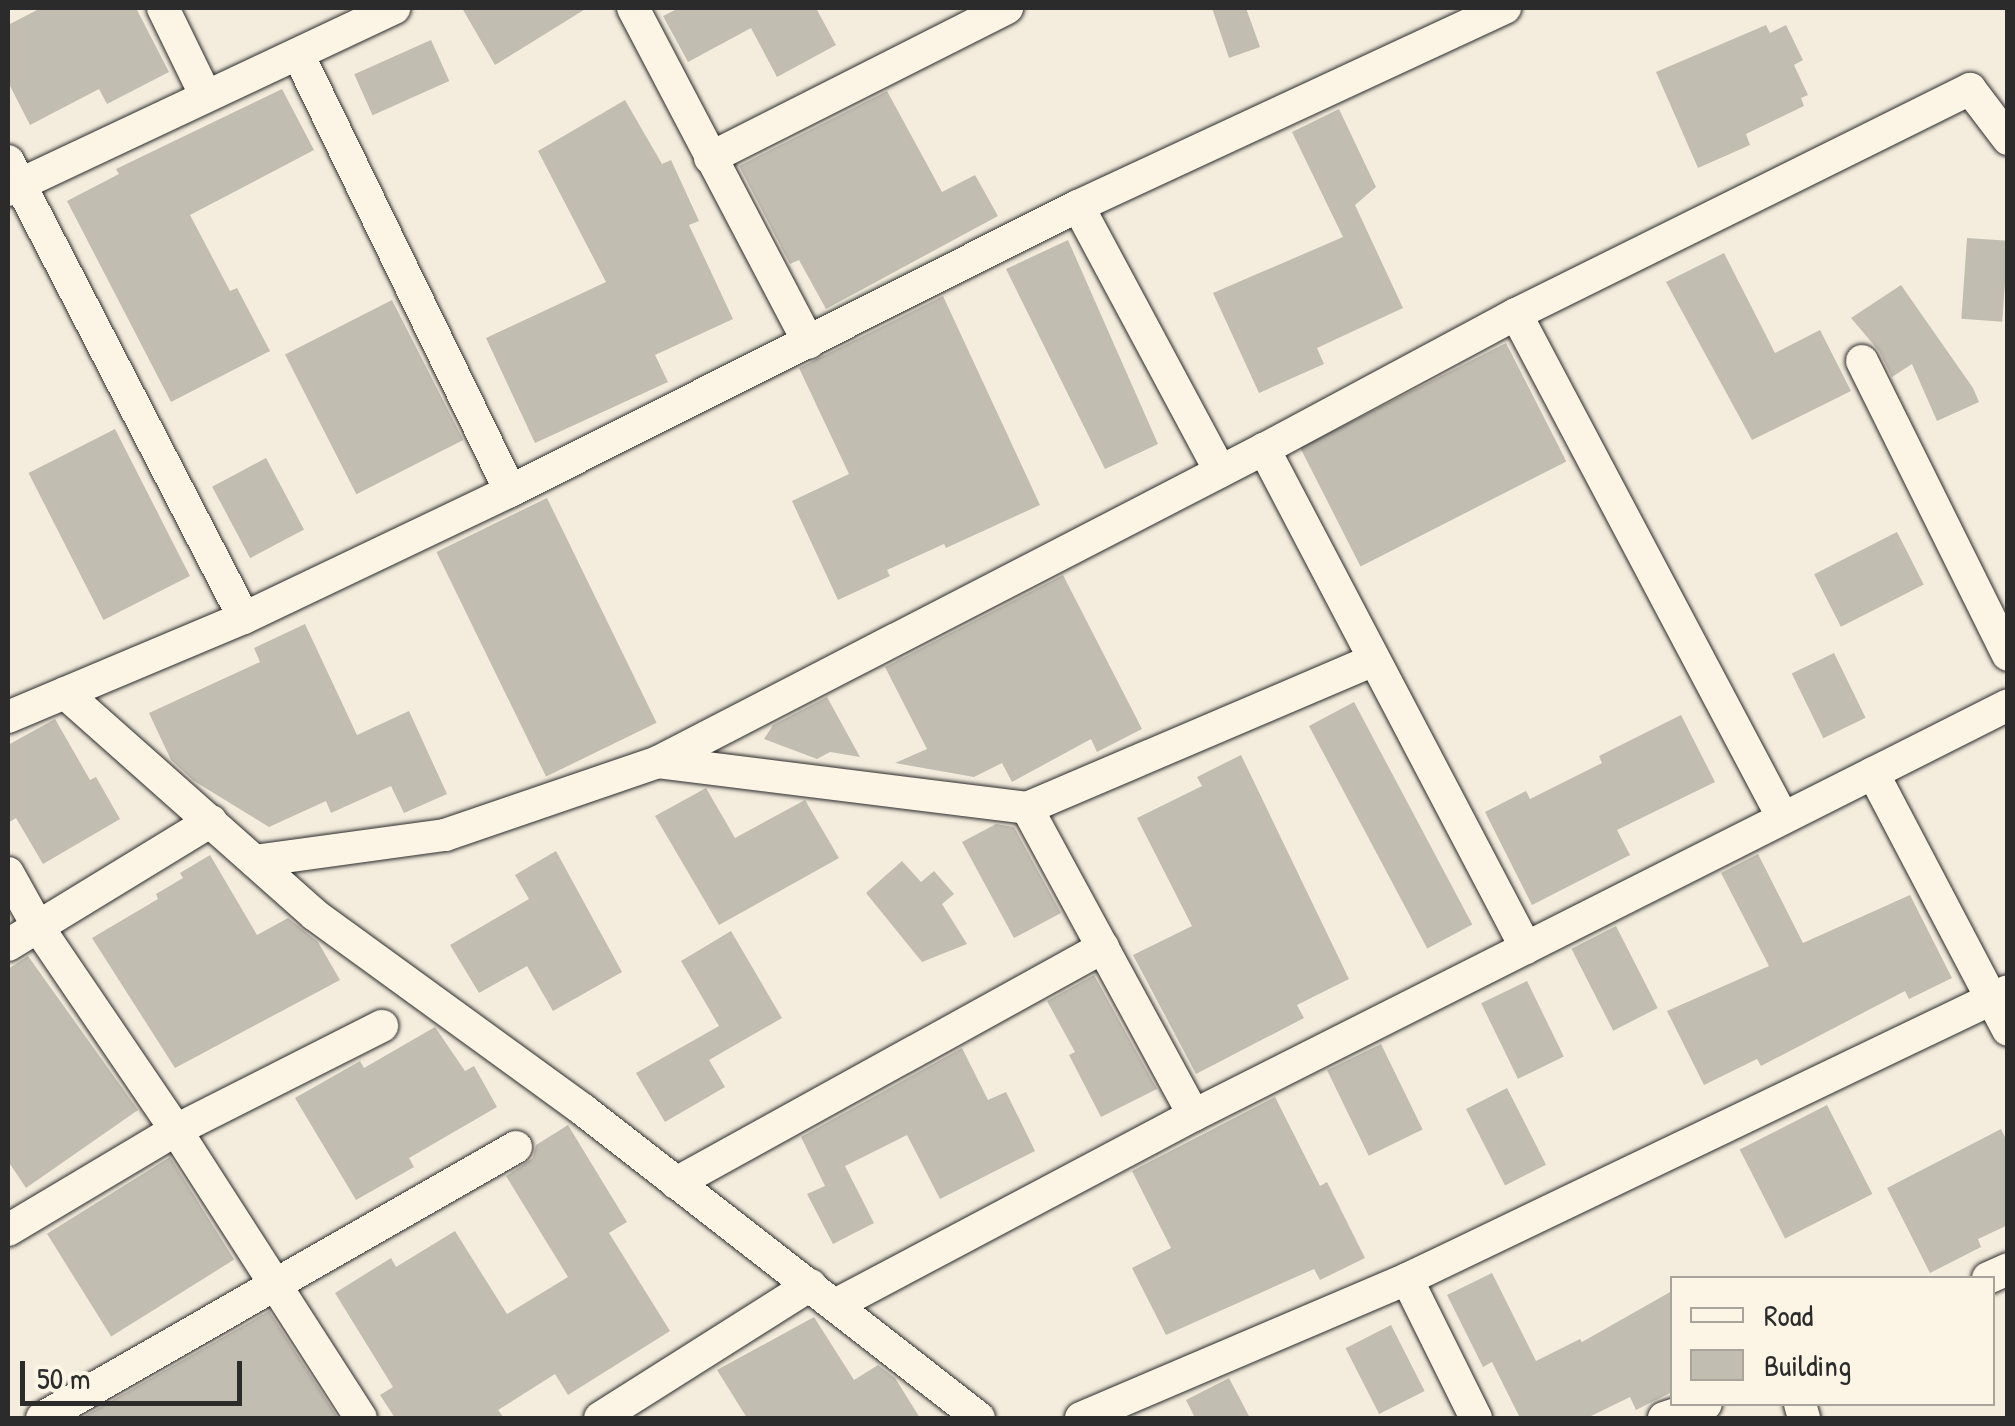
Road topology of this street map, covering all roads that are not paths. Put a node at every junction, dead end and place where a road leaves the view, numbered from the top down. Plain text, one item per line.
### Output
1 (163, 8) edge
2 (394, 8) edge
3 (633, 8) edge
4 (1008, 8) edge
5 (1505, 8) edge
6 (298, 54) junction
7 (205, 94) junction
8 (2008, 139) edge
9 (710, 158) junction
10 (11, 179) edge
11 (1078, 206) junction
12 (1516, 314) junction
13 (809, 343) junction
14 (1862, 361) dead end
15 (1264, 449) junction
16 (1220, 471) junction
17 (510, 491) junction
18 (244, 618) junction
19 (2008, 656) edge
20 (1374, 660) junction
21 (65, 694) junction
22 (2008, 705) edge
23 (8, 717) edge
24 (658, 762) junction
25 (1873, 773) junction
26 (1027, 808) junction
27 (1783, 818) junction
28 (212, 821) junction
29 (255, 861) junction
30 (8, 873) edge
31 (38, 927) junction
32 (8, 945) edge
33 (1103, 948) junction
34 (1526, 948) junction
35 (1999, 996) edge
36 (382, 1026) dead end
37 (2008, 1030) edge
38 (1194, 1115) junction
39 (176, 1130) junction
40 (516, 1147) dead end
41 (676, 1183) junction
42 (8, 1230) edge
43 (1406, 1278) junction
44 (810, 1285) junction
45 (276, 1286) junction
46 (837, 1304) junction
47 (1700, 1406) edge
48 (42, 1418) edge
49 (361, 1418) edge
50 (600, 1418) edge
51 (978, 1418) edge
52 (1080, 1418) edge
53 (1476, 1418) edge
54 (1664, 1418) edge

1 - 7 street
2 - 6 street
3 - 9 street
4 - 9 street
5 - 11 street
6 - 7 street
6 - 17 street
7 - 10 street
8 - 12 street
9 - 13 street
10 - 18 street
11 - 13 street
11 - 16 street
12 - 15 street
12 - 27 street
13 - 17 street
14 - 19 street
15 - 16 street
15 - 20 street
16 - 24 street
17 - 18 street
18 - 21 street
20 - 26 street
20 - 34 street
21 - 23 street
21 - 28 street
22 - 25 street
24 - 26 street
24 - 29 street
25 - 27 street
25 - 35 street
26 - 33 street
27 - 34 street
28 - 29 street
28 - 31 street
29 - 41 street
30 - 31 street
31 - 32 street
31 - 39 street
33 - 38 street
33 - 41 street
34 - 38 street
35 - 37 street
35 - 43 street
36 - 39 street
38 - 46 street
39 - 42 street
39 - 45 street
40 - 45 street
41 - 44 street
43 - 52 street
43 - 53 street
44 - 46 street
44 - 50 street
45 - 48 street
45 - 49 street
46 - 51 street
47 - 54 street

